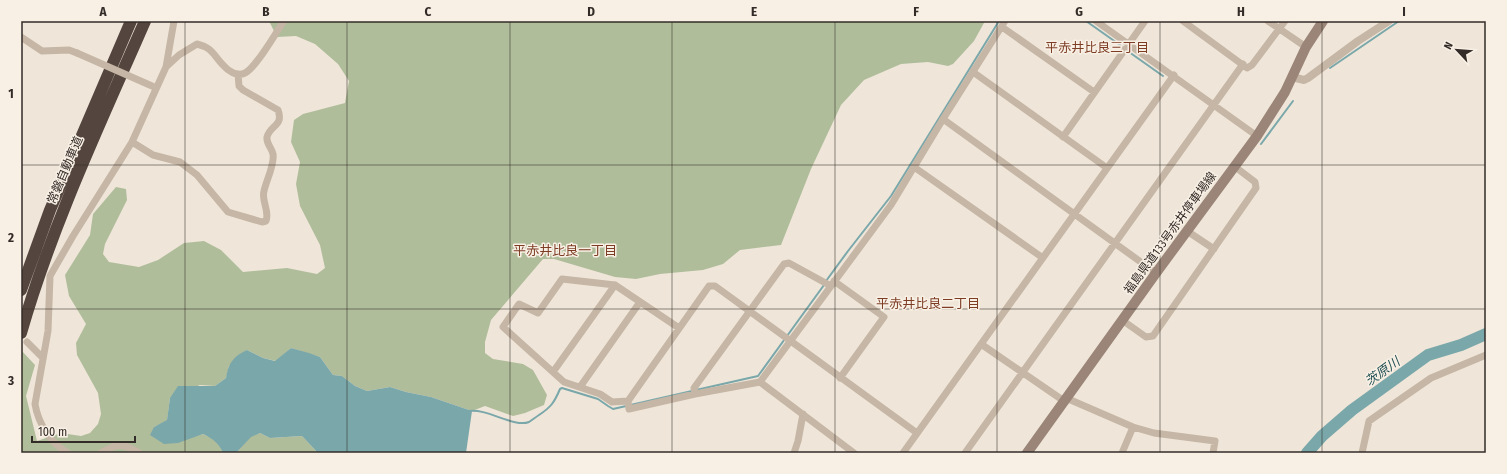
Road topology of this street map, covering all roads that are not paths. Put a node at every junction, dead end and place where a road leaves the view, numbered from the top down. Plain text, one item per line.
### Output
1 (131, 21) edge
2 (145, 21) edge
3 (174, 21) edge
4 (284, 21) edge
5 (1096, 21) edge
6 (1145, 21) edge
7 (1183, 21) edge
8 (1268, 21) edge
9 (1284, 21) edge
10 (1323, 21) edge
11 (1389, 21) edge
12 (1004, 24) edge
13 (1278, 29) junction
14 (21, 37) edge
15 (1129, 44) junction
16 (1306, 47) junction
17 (1243, 64) junction
18 (166, 67) junction
19 (973, 72) junction
20 (238, 74) junction
21 (1174, 75) junction
22 (1292, 78) junction
23 (155, 87) junction
24 (1094, 92) junction
25 (1215, 105) junction
26 (943, 120) junction
27 (1063, 136) junction
28 (1257, 136) junction
29 (132, 142) junction
30 (1234, 166) junction
31 (914, 167) junction
32 (1107, 168) junction
33 (1074, 213) junction
34 (1187, 231) junction
35 (1115, 243) junction
36 (1214, 249) junction
37 (1043, 258) junction
38 (1156, 272) junction
39 (829, 283) junction
40 (615, 285) junction
41 (21, 290) edge
42 (640, 302) junction
43 (749, 312) junction
44 (1122, 320) junction
45 (679, 328) junction
46 (24, 338) edge
47 (786, 339) junction
48 (980, 344) junction
49 (1486, 355) edge
50 (43, 358) junction
51 (553, 372) junction
52 (1022, 373) junction
53 (840, 378) junction
54 (760, 382) junction
55 (580, 387) junction
56 (695, 391) junction
57 (1065, 399) junction
58 (628, 404) junction
59 (803, 414) junction
60 (1133, 427) junction
61 (917, 433) junction
62 (68, 453) edge
63 (101, 453) edge
64 (139, 453) edge
65 (794, 453) edge
66 (854, 453) edge
67 (903, 453) edge
68 (965, 453) edge
69 (1027, 453) edge
70 (1122, 453) edge
71 (1213, 453) edge
72 (1362, 453) edge

1 - 41 highway, 常磐自動車道
2 - 46 highway, 常磐自動車道
3 - 18 street
4 - 20 street
5 - 15 street
6 - 15 street
7 - 17 street
8 - 13 street
9 - 13 street
10 - 16 main road, 福島県道133号赤井停車場線
11 - 22 street
12 - 19 street
12 - 24 street
13 - 16 street
13 - 17 street
14 - 23 street, bridge
15 - 21 street
15 - 24 street
16 - 22 main road, 福島県道133号赤井停車場線
17 - 25 street
18 - 20 street
18 - 23 street
19 - 26 street
19 - 27 street
20 - 29 street
21 - 25 street
21 - 32 street
22 - 28 main road, 福島県道133号赤井停車場線
23 - 29 street
24 - 27 street
25 - 28 street
25 - 35 street
26 - 31 street
26 - 33 street
27 - 32 street
28 - 30 main road, 福島県道133号赤井停車場線
29 - 50 street
30 - 34 main road, 福島県道133号赤井停車場線
30 - 36 street
31 - 37 street
31 - 39 street
32 - 33 street
33 - 35 street
33 - 37 street
34 - 36 street
34 - 38 main road, 福島県道133号赤井停車場線
35 - 38 street
35 - 52 street
36 - 44 street
37 - 48 street
38 - 44 main road, 福島県道133号赤井停車場線
39 - 43 street
39 - 47 street
39 - 53 street
40 - 42 street
40 - 51 street
40 - 51 street
42 - 45 street
42 - 55 street
43 - 45 street
43 - 47 street
43 - 56 street
44 - 57 main road, 福島県道133号赤井停車場線
45 - 58 street
46 - 50 street
47 - 53 street
47 - 54 street
48 - 52 street
48 - 61 street
49 - 72 street
50 - 62 street
51 - 55 street
52 - 57 street
52 - 68 street
53 - 61 street
54 - 56 street
54 - 59 street
55 - 58 street
56 - 58 street
57 - 60 street
57 - 69 main road, 福島県道133号赤井停車場線
59 - 65 street
59 - 66 street
60 - 70 street
60 - 71 street
61 - 67 street
63 - 64 street

